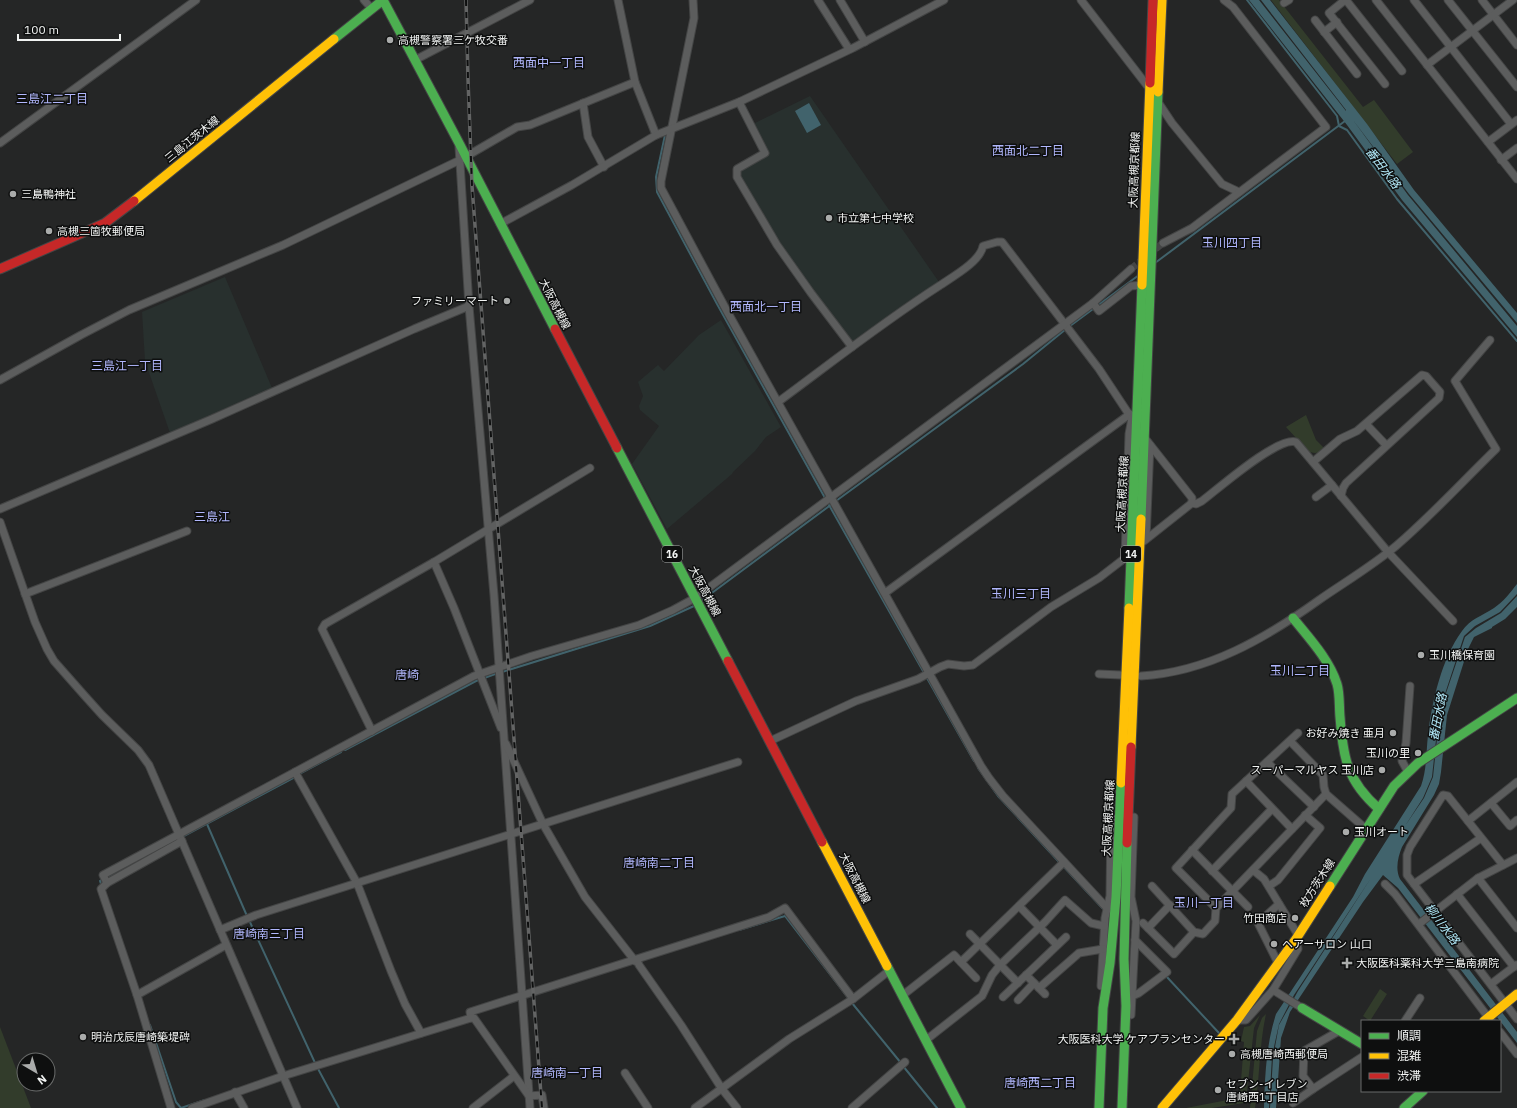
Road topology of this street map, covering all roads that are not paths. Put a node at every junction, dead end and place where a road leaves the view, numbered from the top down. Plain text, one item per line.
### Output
1 (196, 0) edge
2 (364, 0) edge
3 (383, 0) edge
4 (530, 0) edge
5 (618, 0) edge
6 (693, 0) edge
7 (818, 0) edge
8 (840, 0) edge
9 (944, 0) edge
10 (1082, 0) edge
11 (1153, 0) edge
12 (1162, 0) edge
13 (1224, 0) edge
14 (1345, 0) edge
15 (1376, 0) edge
16 (1414, 0) edge
17 (1448, 0) edge
18 (1482, 0) edge
19 (1513, 0) edge
20 (372, 9) junction
21 (1493, 14) junction
22 (1315, 20) dead end
23 (1337, 22) junction
24 (1472, 31) junction
25 (1324, 32) junction
26 (865, 42) junction
27 (1517, 45) edge
28 (1451, 47) junction
29 (850, 49) junction
30 (415, 60) junction
31 (1427, 65) junction
32 (1402, 71) dead end
33 (1357, 74) dead end
34 (635, 82) junction
35 (1386, 84) dead end
36 (1517, 87) edge
37 (1150, 88) junction
38 (1157, 101) junction
39 (739, 102) junction
40 (583, 104) junction
41 (1514, 122) edge
42 (672, 128) junction
43 (656, 135) junction
44 (1488, 142) junction
45 (0, 143) edge
46 (1517, 148) edge
47 (463, 158) junction
48 (1501, 160) junction
49 (604, 167) junction
50 (1517, 179) edge
51 (1240, 192) junction
52 (500, 224) junction
53 (1163, 243) tunnel mouth
54 (0, 269) edge
55 (1131, 269) tunnel mouth
56 (1142, 285) junction
57 (1093, 303) junction
58 (469, 306) junction
59 (1065, 324) junction
60 (1490, 340) dead end
61 (852, 347) junction
62 (0, 380) edge
63 (778, 402) junction
64 (1131, 416) junction
65 (1366, 424) junction
66 (1137, 426) junction
67 (1147, 441) junction
68 (1386, 445) junction
69 (1313, 462) junction
70 (590, 468) dead end
71 (1332, 485) junction
72 (1341, 496) junction
73 (831, 497) junction
74 (1316, 497) dead end
75 (1192, 503) junction
76 (0, 509) edge
77 (0, 522) edge
78 (488, 528) junction
79 (187, 531) dead end
80 (1388, 552) junction
81 (434, 562) junction
82 (25, 594) junction
83 (885, 594) junction
84 (695, 598) junction
85 (1294, 618) junction
86 (1453, 621) dead end
87 (499, 668) junction
88 (929, 672) junction
89 (480, 674) junction
90 (1099, 674) dead end
91 (1121, 675) dead end
92 (1141, 676) dead end
93 (1410, 686) dead end
94 (1517, 698) edge
95 (372, 731) junction
96 (1298, 733) dead end
97 (504, 736) junction
98 (770, 741) junction
99 (1290, 741) junction
100 (738, 762) dead end
101 (1267, 762) junction
102 (295, 772) junction
103 (1408, 772) junction
104 (1246, 781) junction
105 (1517, 782) edge
106 (1326, 794) junction
107 (1491, 803) junction
108 (1314, 806) junction
109 (1272, 809) junction
110 (1379, 809) junction
111 (1305, 815) junction
112 (1131, 817) dead end
113 (1115, 818) dead end
114 (1517, 820) edge
115 (1468, 821) junction
116 (543, 824) junction
117 (1292, 829) junction
118 (1366, 829) junction
119 (510, 834) junction
120 (180, 838) junction
121 (1481, 838) junction
122 (1192, 850) junction
123 (1517, 858) edge
124 (1064, 862) junction
125 (1503, 865) junction
126 (1253, 870) junction
127 (1212, 871) junction
128 (1478, 878) junction
129 (357, 883) junction
130 (1385, 884) dead end
131 (1414, 884) junction
132 (1152, 886) dead end
133 (1269, 886) junction
134 (1232, 892) junction
135 (1457, 894) junction
136 (1279, 904) junction
137 (1170, 905) junction
138 (1019, 906) junction
139 (1248, 907) dead end
140 (1107, 908) junction
141 (1216, 908) junction
142 (1434, 912) junction
143 (1421, 923) junction
144 (1104, 926) junction
145 (1040, 927) junction
146 (1517, 928) edge
147 (220, 930) junction
148 (1194, 932) junction
149 (970, 934) dead end
150 (1066, 936) dead end
151 (1297, 937) junction
152 (1135, 940) junction
153 (979, 944) junction
154 (226, 945) junction
155 (1057, 945) junction
156 (1103, 949) junction
157 (636, 961) junction
158 (961, 962) junction
159 (1278, 963) junction
160 (1000, 965) junction
161 (1515, 966) edge
162 (890, 970) junction
163 (1026, 975) junction
164 (976, 978) dead end
165 (1018, 983) junction
166 (1491, 984) junction
167 (1037, 985) junction
168 (1101, 986) dead end
169 (1276, 992) junction
170 (1045, 994) dead end
171 (1517, 994) edge
172 (137, 995) junction
173 (903, 995) junction
174 (522, 996) junction
175 (1132, 996) junction
176 (1003, 997) dead end
177 (1420, 998) dead end
178 (852, 999) junction
179 (1018, 1000) dead end
180 (1505, 1003) junction
181 (1302, 1008) joint
182 (471, 1018) junction
183 (1488, 1019) edge
184 (1517, 1019) edge
185 (1237, 1020) junction
186 (1406, 1020) edge
187 (1339, 1030) junction
188 (421, 1033) junction
189 (1501, 1033) edge
190 (926, 1040) junction
191 (1125, 1040) junction
192 (1361, 1043) edge
193 (1517, 1054) edge
194 (1361, 1058) edge
195 (905, 1062) dead end
196 (625, 1073) dead end
197 (283, 1076) junction
198 (514, 1076) junction
199 (722, 1089) junction
200 (1313, 1089) junction
201 (236, 1092) junction
202 (1422, 1092) edge
203 (529, 1096) junction
204 (1293, 1103) dead end
205 (171, 1108) edge
206 (192, 1108) edge
207 (244, 1108) edge
208 (297, 1108) edge
209 (473, 1108) edge
210 (530, 1108) edge
211 (544, 1108) edge
212 (648, 1108) edge
213 (694, 1108) edge
214 (736, 1108) edge
215 (852, 1108) edge
216 (961, 1108) edge
217 (1099, 1108) edge
218 (1122, 1108) edge
219 (1162, 1108) edge
220 (1404, 1108) edge

1 - 45 street
2 - 20 street
3 - 20 main road, 三島江茨木線
3 - 30 main road, 大阪高槻線 / 16
4 - 30 street
5 - 34 street
6 - 42 street
7 - 29 street
8 - 26 street
9 - 26 street
10 - 37 street
11 - 37 main road, 大阪高槻京都線 / 14
12 - 38 main road, 大阪高槻京都線 / 14
13 - 51 street
14 - 23 street
14 - 32 street
15 - 31 street
16 - 28 street
17 - 24 street
18 - 21 street
19 - 21 street
20 - 54 main road, 三島江茨木線
21 - 24 street
21 - 27 street
22 - 25 street
23 - 25 street
23 - 35 street
24 - 28 street
24 - 36 street
25 - 33 street
26 - 29 street
28 - 31 street
28 - 41 street
29 - 39 street
30 - 47 main road, 大阪高槻線 / 16
31 - 44 street
34 - 40 street
34 - 43 street
37 - 38 street
37 - 56 main road, 大阪高槻京都線 / 14
38 - 51 street
38 - 67 main road, 大阪高槻京都線 / 14
39 - 42 street
39 - 61 street
40 - 47 street
40 - 49 street
41 - 44 street
42 - 43 street
42 - 63 street
43 - 49 street
44 - 48 street
46 - 48 street
47 - 52 main road, 大阪高槻線 / 16
47 - 58 street
47 - 62 street
48 - 50 street
49 - 52 street
51 - 53 street
52 - 84 main road, 大阪高槻線 / 16
55 - 57 street
56 - 57 street
56 - 66 main road, 大阪高槻京都線 / 14
57 - 59 street
58 - 76 street
58 - 78 street
59 - 61 street
59 - 64 street
59 - 73 street
60 - 80 street
61 - 63 street
63 - 73 street
64 - 66 street
64 - 83 street
64 - 88 street
65 - 68 street
65 - 68 street
65 - 69 street
66 - 67 street
66 - 217 main road, 大阪高槻京都線 / 14
67 - 75 street
67 - 75 street
67 - 191 main road, 大阪高槻京都線 / 14
68 - 72 street
69 - 71 street
69 - 75 street
70 - 78 street
71 - 72 street
71 - 74 street
72 - 80 street
73 - 83 street
73 - 84 street
77 - 82 street
78 - 81 street
78 - 87 street
79 - 82 street
80 - 85 street
80 - 86 street
81 - 89 street
81 - 95 street
82 - 120 street
83 - 88 street
84 - 87 street
84 - 98 main road, 大阪高槻線 / 16
85 - 92 street
85 - 110 main road
87 - 89 street
87 - 97 street
88 - 98 street
88 - 124 street
89 - 95 street
89 - 97 street
90 - 91 street
93 - 103 street
94 - 103 main road, 枚方茨木線
95 - 102 street
96 - 99 street
97 - 116 street
97 - 119 street
98 - 162 main road, 大阪高槻線 / 16
99 - 101 street
99 - 106 street
100 - 116 street
101 - 104 street
101 - 108 street
102 - 120 street
102 - 129 street
103 - 110 main road, 枚方茨木線
104 - 109 street
104 - 122 street
105 - 107 street
106 - 108 street
106 - 118 street
107 - 114 street
107 - 115 street
108 - 111 street
109 - 117 street
109 - 127 street
110 - 118 main road, 枚方茨木線
111 - 117 street
111 - 133 street
112 - 152 street
113 - 140 street
115 - 121 street
115 - 131 street
116 - 119 street
116 - 157 street
117 - 126 street
118 - 151 main road, 枚方茨木線
119 - 129 street
119 - 174 street
120 - 147 street
120 - 172 street
121 - 125 street
121 - 131 street
122 - 127 street
122 - 141 street
123 - 125 street
124 - 138 street
124 - 140 street
125 - 128 street
126 - 133 street
126 - 134 street
127 - 134 street
128 - 135 street
128 - 146 street
129 - 147 street
129 - 188 street
130 - 143 street
131 - 142 street
132 - 137 street
133 - 136 street
134 - 139 street
134 - 141 street
135 - 142 street
135 - 161 street
136 - 151 street
136 - 159 street
137 - 148 street
137 - 148 street
138 - 145 street
138 - 153 street
140 - 144 street
141 - 148 street
142 - 143 street
142 - 166 street
143 - 183 street
144 - 145 street
144 - 156 street
145 - 155 street
145 - 160 street
147 - 154 street
149 - 153 street
150 - 155 street
151 - 159 main road, 枚方茨木線
151 - 169 street
152 - 175 street
152 - 175 street
153 - 158 street
153 - 160 street
154 - 172 street
154 - 197 street
155 - 163 street
156 - 167 street
156 - 168 street
157 - 174 street
157 - 178 street
157 - 199 street
158 - 164 street
158 - 173 street
159 - 185 main road, 枚方茨木線
160 - 165 street
160 - 190 street
161 - 166 street
162 - 173 main road, 大阪高槻線 / 16
162 - 178 street
163 - 165 street
163 - 167 street
165 - 176 street
166 - 180 street
167 - 170 street
167 - 179 street
169 - 181 street
169 - 185 street
171 - 180 main road
172 - 205 street
173 - 190 main road, 大阪高槻線 / 16
174 - 182 street
174 - 203 street
175 - 191 street
177 - 186 street
178 - 199 street
180 - 183 main road
180 - 184 street
181 - 187 main road
182 - 188 street
182 - 198 street
185 - 219 main road, 枚方茨木線
187 - 192 main road
187 - 200 street
188 - 197 street
189 - 193 street
190 - 216 main road, 大阪高槻線 / 16
191 - 218 main road, 大阪高槻京都線 / 14
194 - 200 street
195 - 215 street
196 - 212 street
197 - 201 street
197 - 208 street
198 - 203 street
198 - 209 street
199 - 213 street
199 - 214 street
200 - 204 street
201 - 206 street
201 - 207 street
202 - 220 main road
203 - 210 street
203 - 211 street

